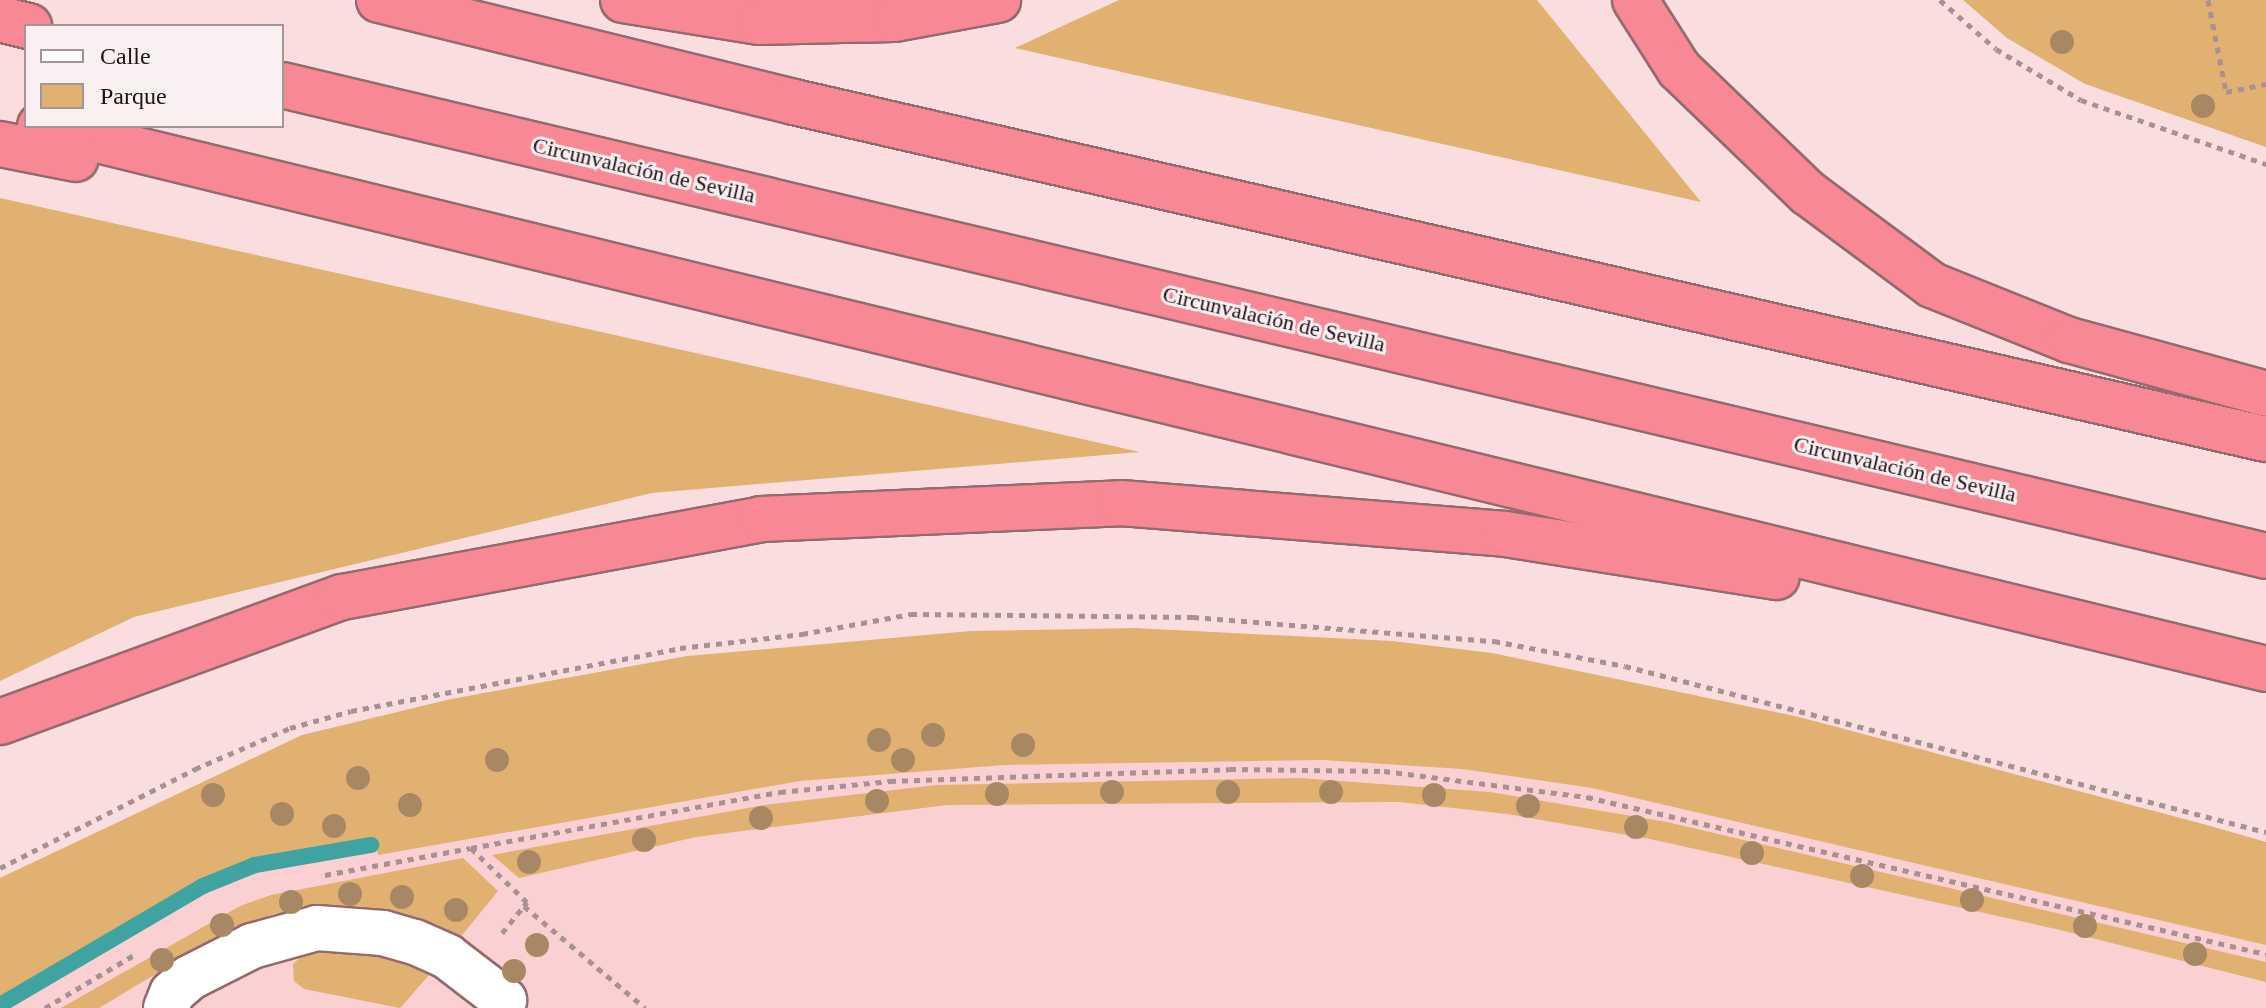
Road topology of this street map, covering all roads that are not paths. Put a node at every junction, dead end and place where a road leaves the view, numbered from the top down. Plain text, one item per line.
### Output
1 (379, 0) edge
2 (623, 0) edge
3 (998, 0) edge
4 (1635, 0) edge
5 (0, 19) edge
6 (24, 25) edge
7 (284, 85) edge
8 (0, 116) edge
9 (24, 122) edge
10 (48, 128) edge
11 (0, 144) edge
12 (473, 235) junction
13 (2266, 394) edge
14 (2266, 439) edge
15 (2266, 556) edge
16 (2068, 622) junction
17 (2266, 669) edge
18 (0, 722) edge
19 (504, 1000) dead end
20 (166, 1008) edge

1 - 14 highway
2 - 3 highway
4 - 13 highway
5 - 6 highway
7 - 15 highway, Circunvalación de Sevilla
8 - 9 highway
10 - 12 highway
11 - 12 highway
12 - 16 highway
16 - 17 highway
16 - 18 highway
19 - 20 lane

